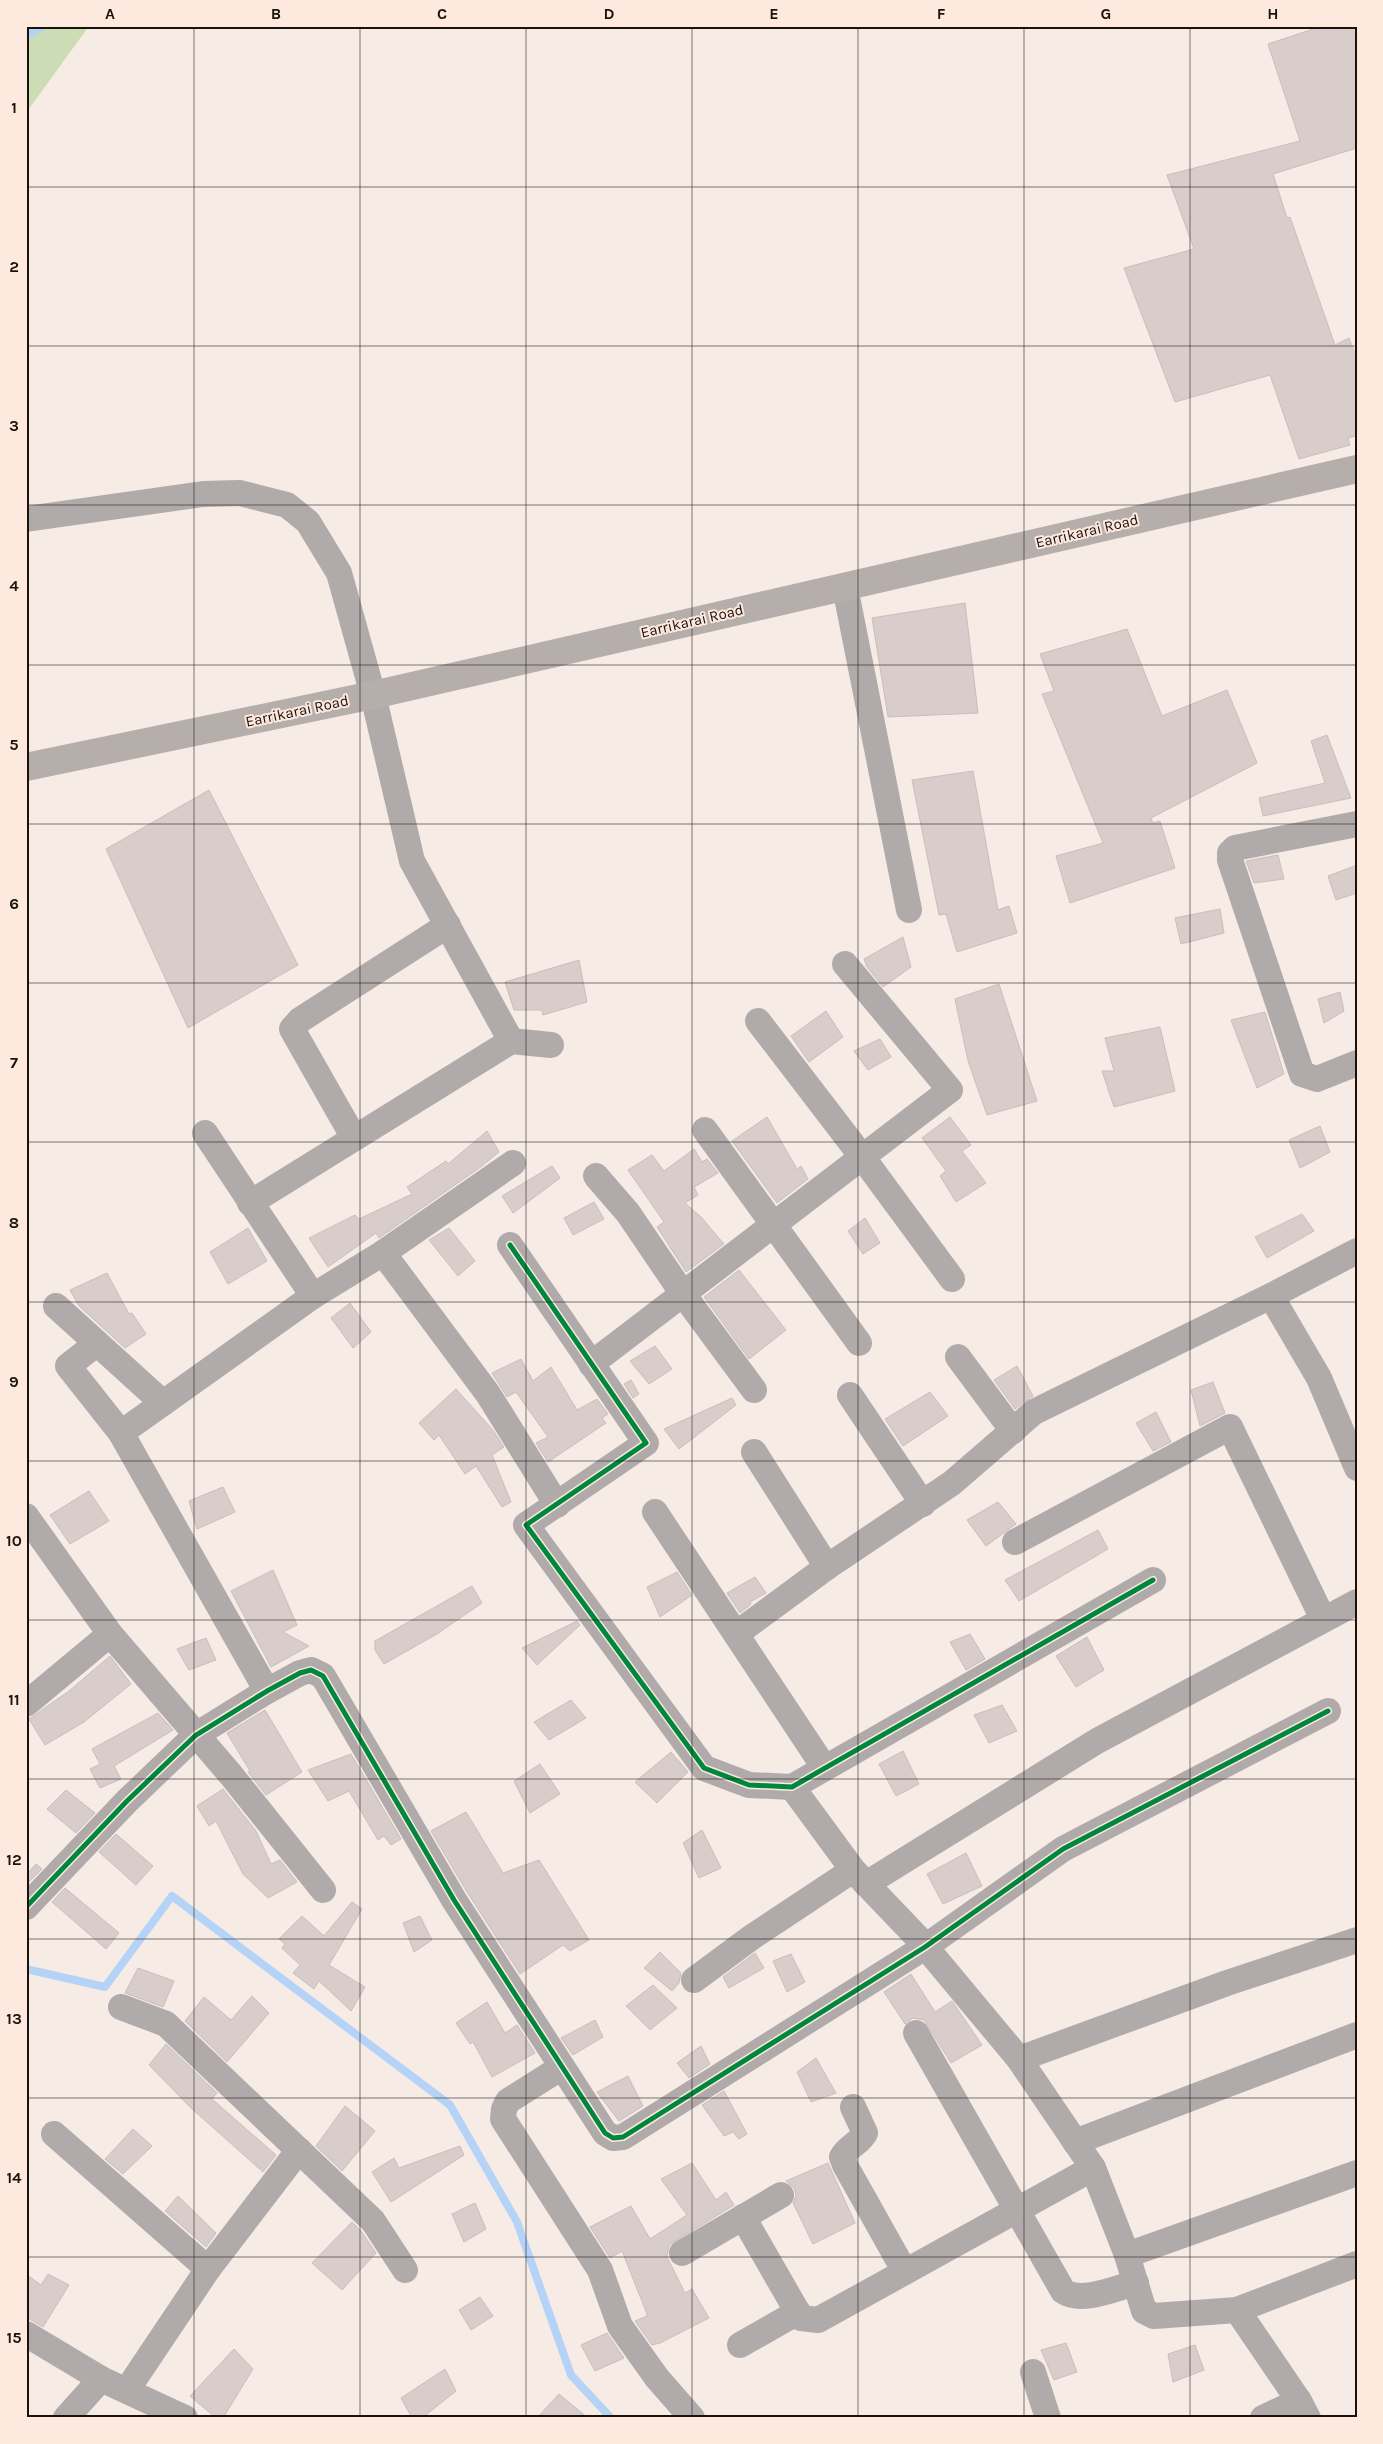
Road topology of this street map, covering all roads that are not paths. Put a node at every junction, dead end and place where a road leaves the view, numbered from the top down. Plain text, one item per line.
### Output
1 (1357, 469) edge
2 (26, 519) edge
3 (845, 587) junction
4 (373, 695) junction
5 (26, 767) edge
6 (1357, 824) edge
7 (909, 910) dead end
8 (448, 925) junction
9 (845, 964) dead end
10 (758, 1020) dead end
11 (511, 1041) junction
12 (551, 1045) dead end
13 (1357, 1063) edge
14 (704, 1130) dead end
15 (205, 1132) dead end
16 (354, 1138) junction
17 (863, 1158) junction
18 (513, 1163) dead end
19 (596, 1176) dead end
20 (250, 1203) junction
21 (774, 1226) junction
22 (510, 1246) dead end
23 (1357, 1250) edge
24 (383, 1253) junction
25 (952, 1280) dead end
26 (683, 1294) junction
27 (313, 1296) junction
28 (1271, 1296) junction
29 (56, 1306) dead end
30 (859, 1343) dead end
31 (96, 1344) junction
32 (958, 1357) dead end
33 (591, 1364) junction
34 (754, 1390) dead end
35 (850, 1395) dead end
36 (163, 1403) junction
37 (1013, 1430) junction
38 (121, 1433) junction
39 (754, 1452) dead end
40 (1357, 1468) edge
41 (923, 1504) junction
42 (557, 1505) junction
43 (655, 1512) dead end
44 (26, 1516) edge
45 (1015, 1542) dead end
46 (827, 1567) junction
47 (1153, 1580) dead end
48 (1356, 1604) edge
49 (1324, 1620) junction
50 (110, 1634) junction
51 (736, 1634) junction
52 (267, 1691) junction
53 (26, 1704) edge
54 (1328, 1711) dead end
55 (196, 1736) junction
56 (824, 1767) junction
57 (792, 1787) junction
58 (860, 1877) junction
59 (323, 1890) dead end
60 (26, 1906) edge
61 (1357, 1940) edge
62 (925, 1947) junction
63 (694, 1980) dead end
64 (121, 2007) dead end
65 (916, 2033) dead end
66 (1357, 2035) edge
67 (1018, 2059) junction
68 (562, 2067) junction
69 (852, 2107) dead end
70 (54, 2134) dead end
71 (1075, 2142) junction
72 (299, 2150) junction
73 (1092, 2168) junction
74 (1357, 2173) edge
75 (780, 2195) dead end
76 (1016, 2210) junction
77 (742, 2217) junction
78 (682, 2253) dead end
79 (1127, 2255) junction
80 (1357, 2264) edge
81 (208, 2269) junction
82 (405, 2270) dead end
83 (905, 2272) junction
84 (1136, 2283) junction
85 (1237, 2310) junction
86 (798, 2312) junction
87 (26, 2334) edge
88 (740, 2345) dead end
89 (1033, 2372) dead end
90 (101, 2379) junction
91 (127, 2390) junction
92 (1304, 2409) edge
93 (66, 2418) edge
94 (185, 2418) edge
95 (692, 2418) edge
96 (1048, 2418) edge
97 (1263, 2418) edge

1 - 3 main road, Earrikarai Road
2 - 4 street
3 - 4 main road, Earrikarai Road
3 - 7 street
4 - 5 main road, Earrikarai Road
4 - 8 street
6 - 13 street
8 - 11 street
8 - 16 street
9 - 17 street
10 - 17 street
11 - 12 street
11 - 16 street
14 - 21 street
15 - 20 street
16 - 20 street
17 - 21 street
17 - 25 street
18 - 24 street
19 - 26 street
20 - 27 street
21 - 26 street
21 - 30 street
22 - 33 street
23 - 28 street
24 - 27 street
24 - 42 street
26 - 33 street
26 - 34 street
27 - 36 street
28 - 37 street
28 - 40 street
29 - 31 street
31 - 36 street
31 - 38 street
32 - 37 street
33 - 42 street
35 - 41 street
36 - 38 street
37 - 41 street
38 - 52 street
39 - 46 street
41 - 46 street
42 - 57 street
43 - 51 street
44 - 50 street
45 - 49 street
46 - 51 street
47 - 56 street
48 - 49 street
49 - 58 street
50 - 53 street
50 - 55 street
51 - 56 street
52 - 55 street
52 - 68 street
54 - 62 street
55 - 59 street
55 - 60 street
56 - 57 street
57 - 58 street
58 - 62 street
58 - 63 street
61 - 67 street
62 - 67 street
62 - 68 street
64 - 72 street
65 - 76 street
66 - 71 street
67 - 71 street
68 - 95 street
69 - 83 street
70 - 81 street
71 - 73 street
72 - 81 street
72 - 82 street
73 - 76 street
73 - 79 street
74 - 79 street
75 - 77 street
76 - 83 street
76 - 84 street
77 - 78 street
77 - 86 street
79 - 84 street
80 - 85 street
81 - 91 street
83 - 86 street
84 - 85 street
85 - 92 street
86 - 88 street
87 - 90 street
89 - 96 street
90 - 91 street
90 - 93 street
91 - 94 street
92 - 97 street

